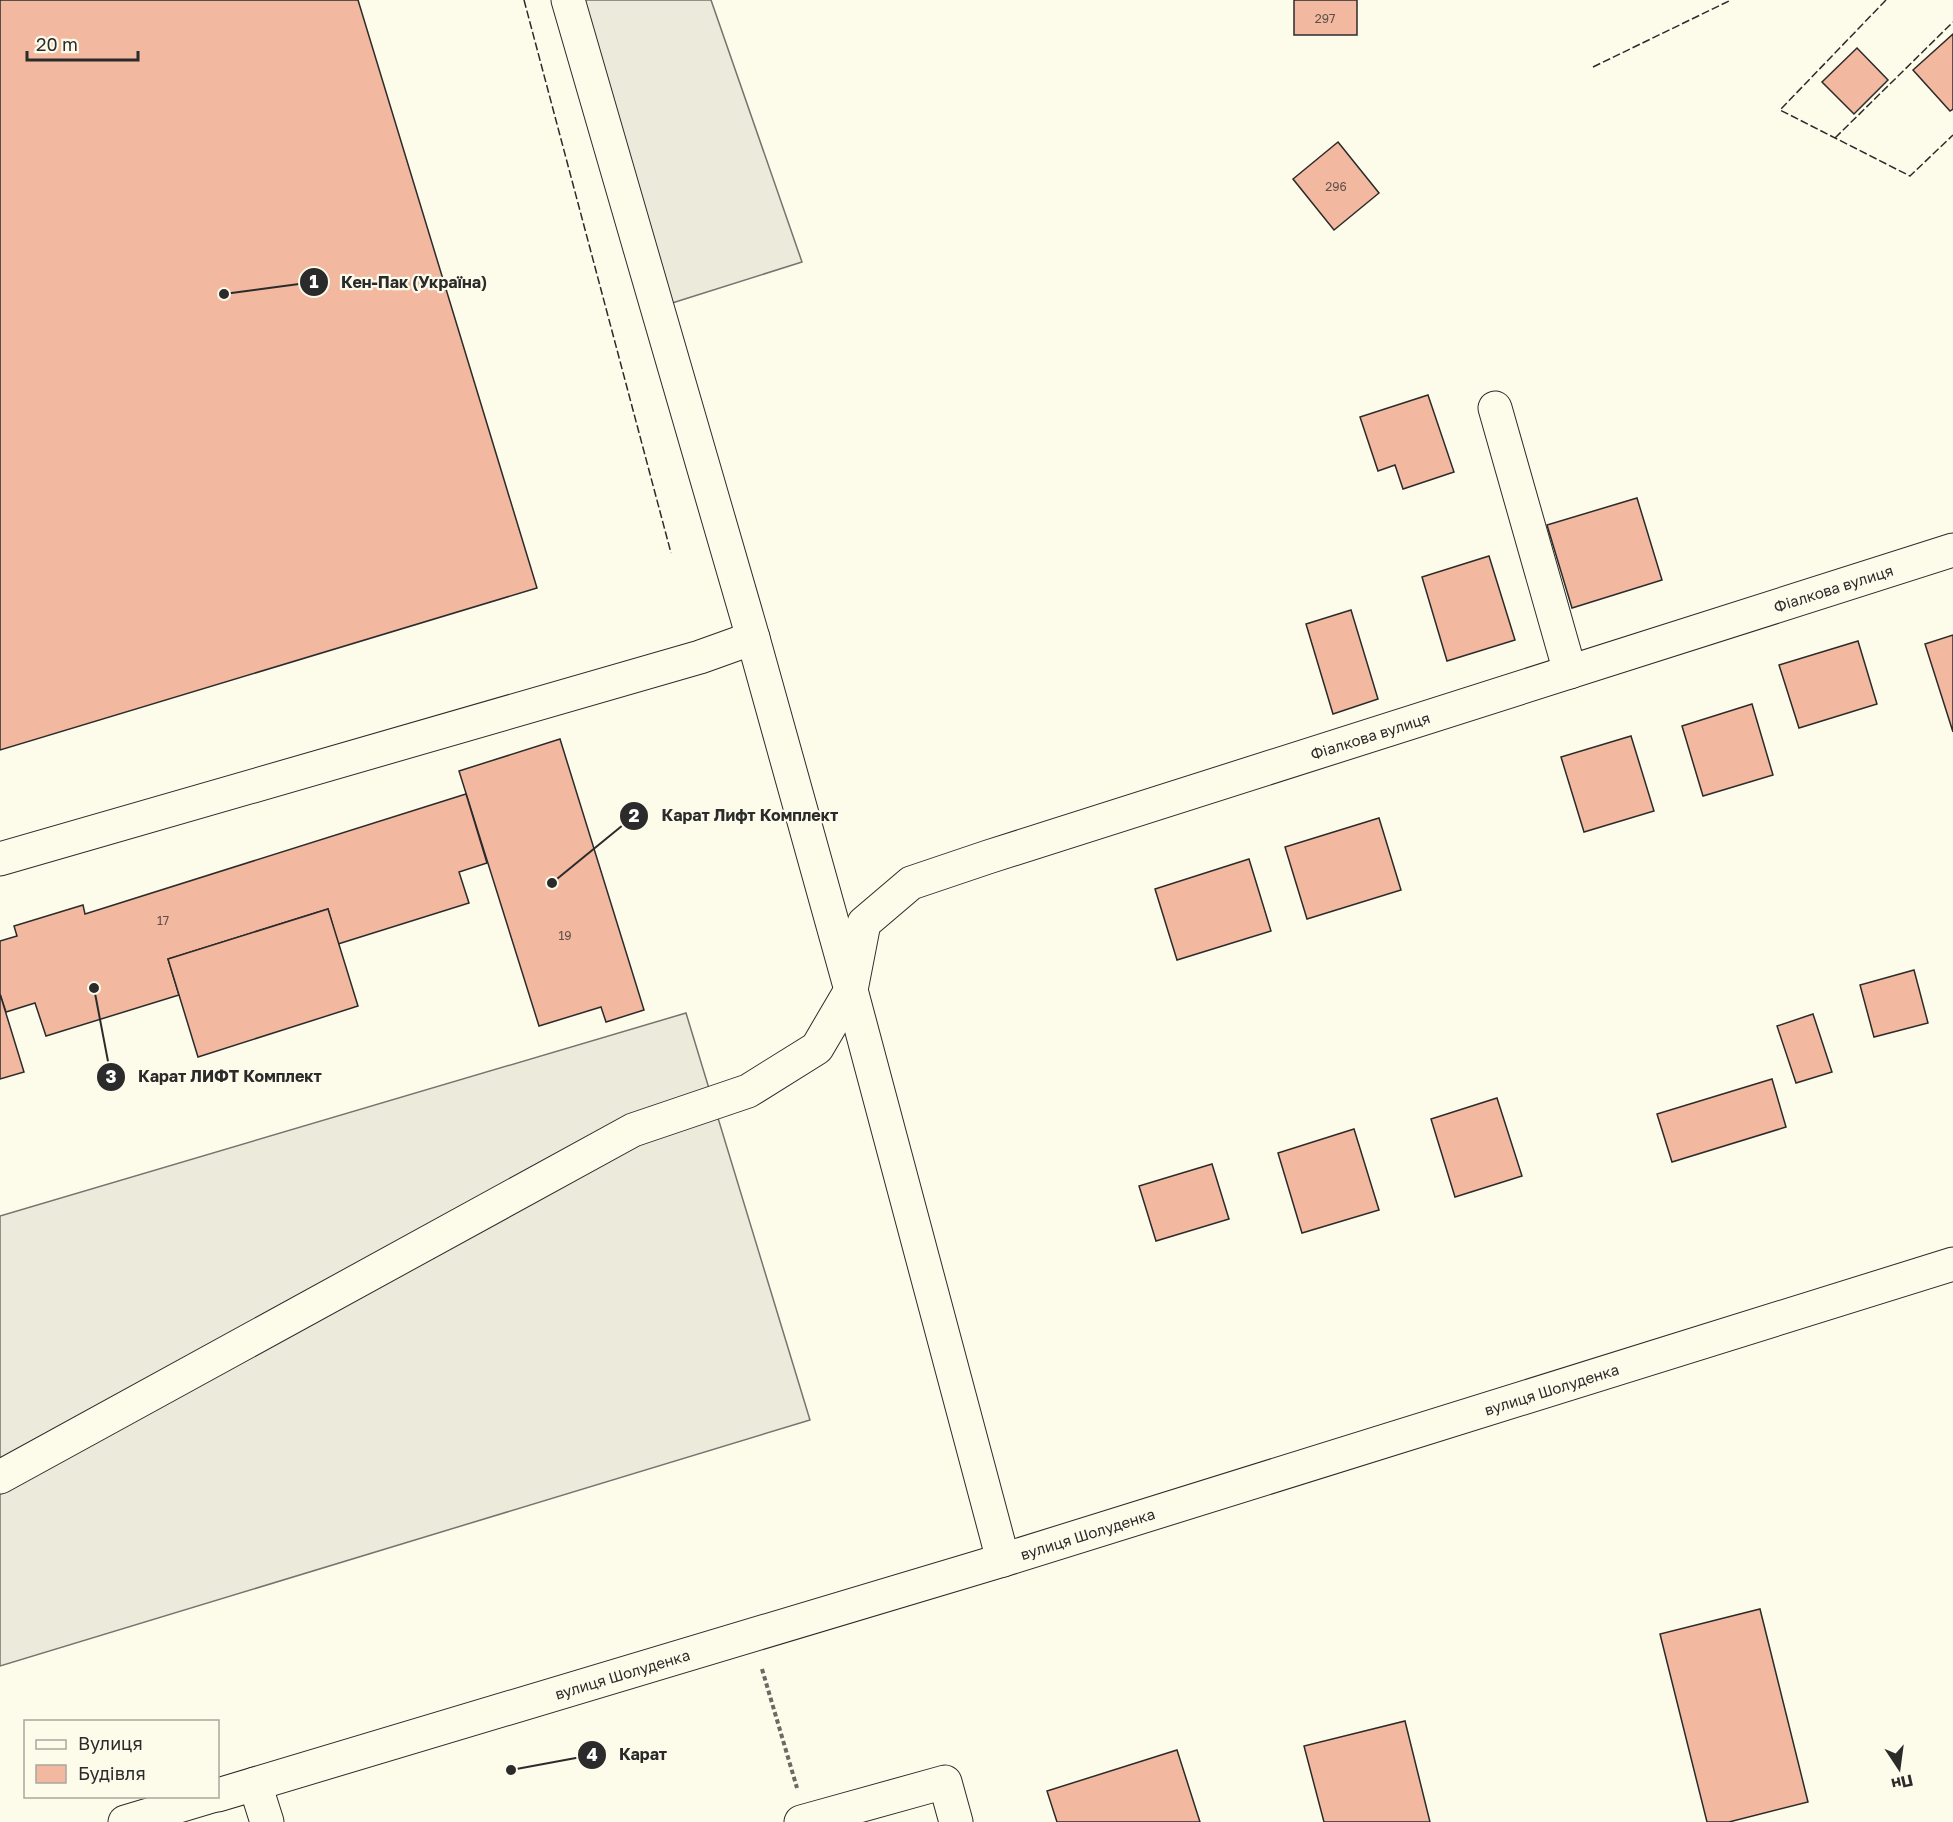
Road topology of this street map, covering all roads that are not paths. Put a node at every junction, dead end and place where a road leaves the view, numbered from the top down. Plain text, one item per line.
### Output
1 (568, 0) edge
2 (1496, 408) dead end
3 (1953, 550) edge
4 (753, 638) junction
5 (1570, 672) junction
6 (0, 859) edge
7 (851, 990) junction
8 (1953, 1264) edge
9 (0, 1477) edge
10 (1003, 1560) junction
11 (255, 1784) junction
12 (219, 1795) edge
13 (209, 1798) edge
14 (804, 1821) edge
15 (125, 1822) edge
16 (267, 1822) edge
17 (956, 1822) edge

1 - 4 main road
2 - 5 main road
3 - 5 main road, Фіалкова вулиця
4 - 6 main road
4 - 7 main road
5 - 7 main road, Фіалкова вулиця
7 - 9 main road
7 - 10 main road
8 - 10 main road, вулиця Шолуденка
10 - 11 main road, вулиця Шолуденка
11 - 12 main road, вулиця Шолуденка
11 - 16 main road
13 - 15 main road
14 - 17 main road

